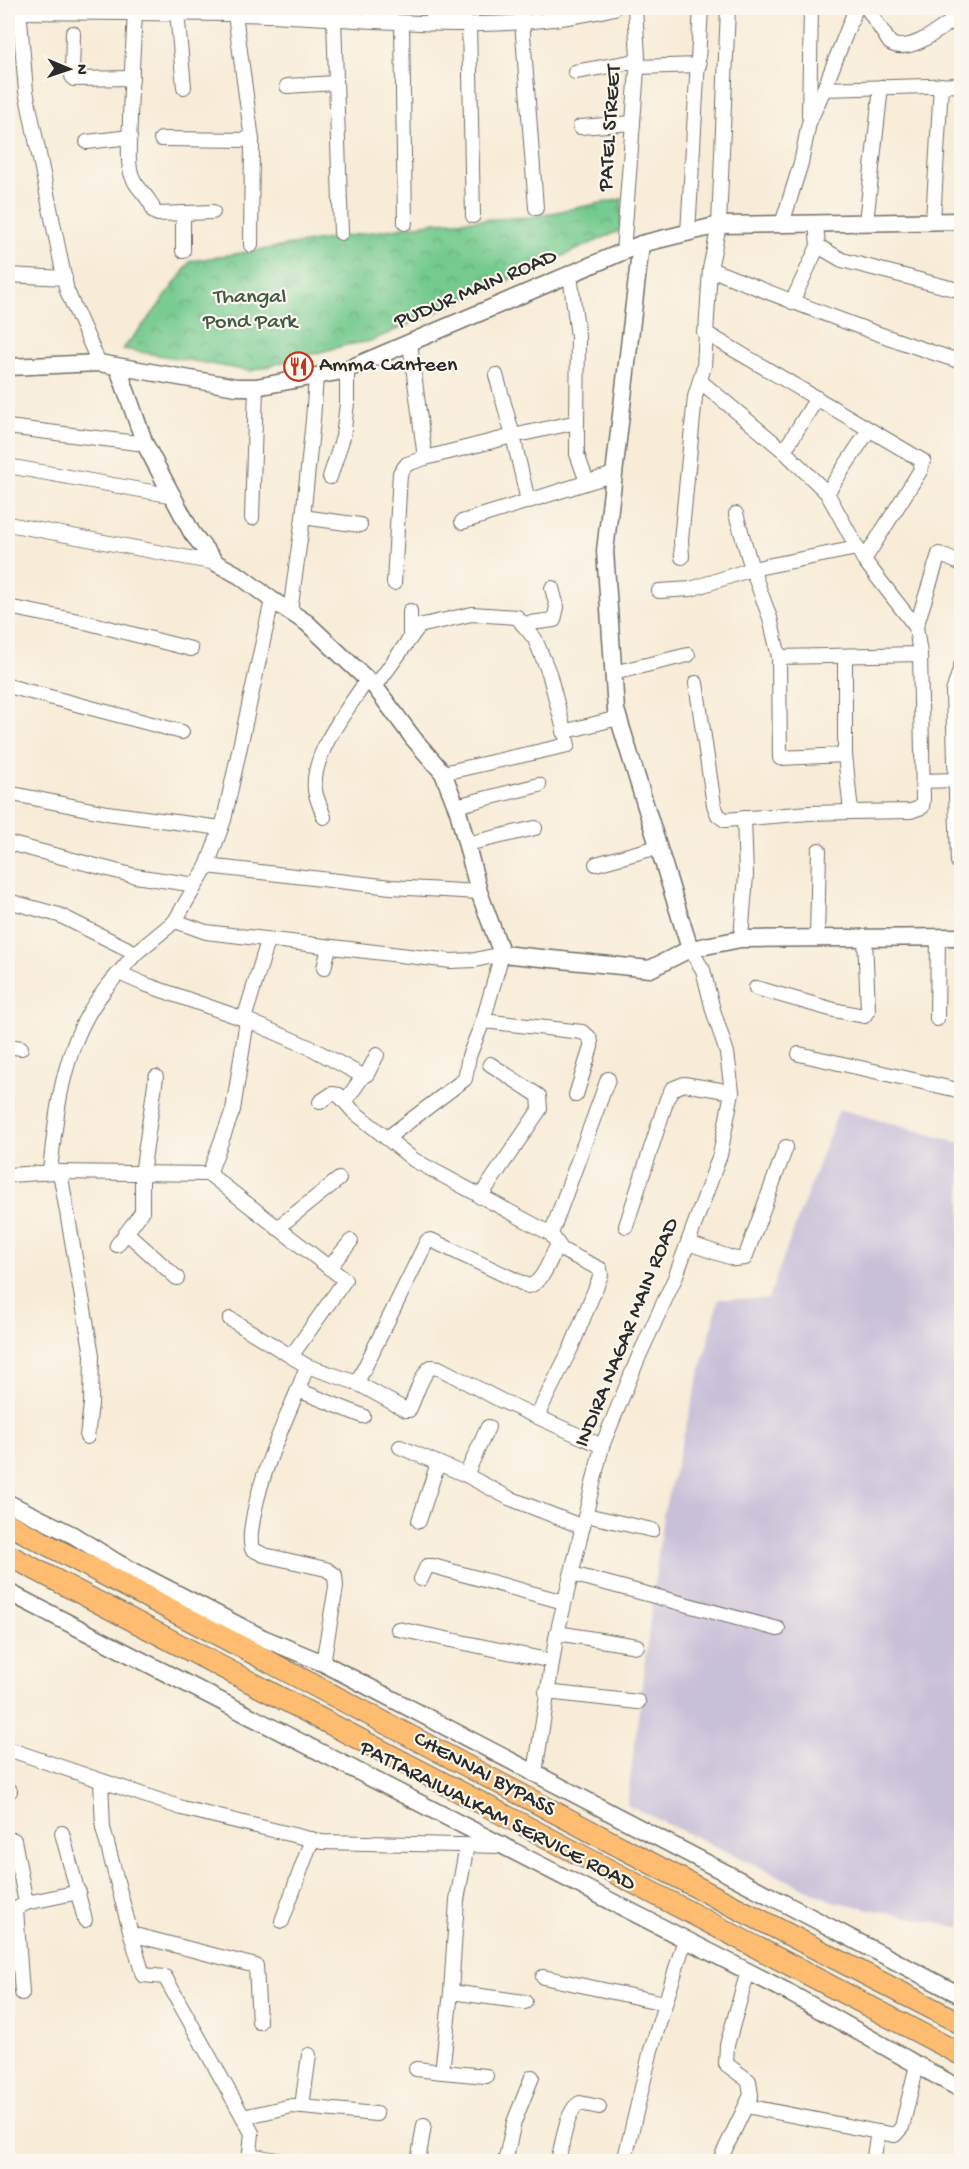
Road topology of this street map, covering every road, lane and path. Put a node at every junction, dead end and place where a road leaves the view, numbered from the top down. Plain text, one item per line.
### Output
1 (434, 8) edge
2 (614, 8) edge
3 (635, 8) edge
4 (701, 8) edge
5 (728, 8) edge
6 (811, 8) edge
7 (856, 8) edge
8 (867, 8) edge
9 (19, 10) edge
10 (235, 11) edge
11 (303, 11) edge
12 (177, 12) junction
13 (135, 13) junction
14 (350, 13) edge
15 (962, 14) edge
16 (522, 15) edge
17 (334, 18) junction
18 (402, 23) junction
19 (435, 23) junction
20 (469, 24) junction
21 (73, 33) dead end
22 (637, 64) junction
23 (699, 65) junction
24 (575, 72) dead end
25 (132, 78) junction
26 (335, 83) junction
27 (962, 84) edge
28 (941, 85) junction
29 (286, 86) dead end
30 (184, 87) dead end
31 (881, 87) junction
32 (824, 88) junction
33 (633, 123) junction
34 (809, 123) junction
35 (580, 128) dead end
36 (130, 137) junction
37 (161, 139) dead end
38 (252, 140) junction
39 (87, 142) dead end
40 (536, 208) dead end
41 (213, 212) dead end
42 (183, 213) junction
43 (473, 216) dead end
44 (933, 221) junction
45 (962, 221) edge
46 (866, 222) junction
47 (405, 223) dead end
48 (816, 223) junction
49 (782, 224) junction
50 (719, 225) junction
51 (688, 232) junction
52 (341, 233) dead end
53 (641, 244) junction
54 (251, 245) dead end
55 (818, 246) junction
56 (183, 251) dead end
57 (623, 252) junction
58 (710, 269) junction
59 (8, 275) edge
60 (570, 275) junction
61 (64, 278) junction
62 (962, 291) edge
63 (792, 302) junction
64 (704, 332) junction
65 (410, 343) junction
66 (962, 362) edge
67 (99, 363) junction
68 (8, 367) edge
69 (118, 368) junction
70 (347, 369) junction
71 (496, 375) dead end
72 (316, 377) junction
73 (700, 381) junction
74 (256, 387) junction
75 (817, 398) junction
76 (577, 422) junction
77 (8, 427) edge
78 (869, 430) junction
79 (513, 436) junction
80 (146, 444) junction
81 (784, 451) junction
82 (425, 458) junction
83 (8, 466) edge
84 (614, 474) junction
85 (330, 477) dead end
86 (587, 482) junction
87 (827, 493) junction
88 (174, 496) junction
89 (528, 501) junction
90 (736, 514) dead end
91 (303, 517) junction
92 (252, 518) dead end
93 (462, 522) dead end
94 (8, 524) edge
95 (360, 525) dead end
96 (860, 554) junction
97 (682, 557) dead end
98 (216, 563) junction
99 (962, 564) edge
100 (752, 569) junction
101 (394, 583) dead end
102 (552, 588) dead end
103 (659, 591) dead end
104 (272, 600) junction
105 (8, 607) edge
106 (410, 611) dead end
107 (290, 612) junction
108 (522, 624) junction
109 (916, 627) junction
110 (410, 638) junction
111 (191, 649) dead end
112 (920, 654) junction
113 (688, 655) dead end
114 (845, 656) junction
115 (779, 657) junction
116 (962, 663) edge
117 (613, 673) junction
118 (371, 683) junction
119 (696, 683) dead end
120 (8, 686) edge
121 (618, 718) junction
122 (182, 732) dead end
123 (563, 732) junction
124 (845, 755) junction
125 (443, 773) junction
126 (956, 780) junction
127 (923, 781) junction
128 (539, 785) dead end
129 (8, 793) edge
130 (456, 806) junction
131 (851, 812) junction
132 (324, 817) dead end
133 (744, 818) junction
134 (221, 828) junction
135 (535, 828) dead end
136 (8, 843) edge
137 (467, 844) junction
138 (658, 847) junction
139 (819, 850) dead end
140 (958, 862) dead end
141 (596, 864) dead end
142 (207, 866) junction
143 (196, 885) junction
144 (479, 892) junction
145 (8, 901) edge
146 (175, 921) junction
147 (938, 937) junction
148 (962, 937) edge
149 (818, 938) junction
150 (865, 938) junction
151 (741, 939) junction
152 (268, 941) junction
153 (329, 947) junction
154 (690, 949) junction
155 (136, 953) junction
156 (502, 954) junction
157 (324, 968) dead end
158 (119, 973) junction
159 (756, 988) dead end
160 (937, 1019) dead end
161 (245, 1020) junction
162 (483, 1021) junction
163 (799, 1054) dead end
164 (377, 1056) dead end
165 (490, 1064) dead end
166 (363, 1076) junction
167 (156, 1077) dead end
168 (608, 1079) dead end
169 (962, 1091) edge
170 (732, 1092) junction
171 (576, 1095) dead end
172 (321, 1102) dead end
173 (345, 1102) junction
174 (387, 1138) junction
175 (786, 1147) dead end
176 (55, 1172) junction
177 (142, 1174) junction
178 (209, 1174) junction
179 (8, 1177) edge
180 (339, 1179) dead end
181 (480, 1197) junction
182 (626, 1226) dead end
183 (277, 1228) junction
184 (127, 1233) junction
185 (551, 1234) junction
186 (351, 1241) dead end
187 (688, 1243) junction
188 (117, 1245) dead end
189 (562, 1250) junction
190 (329, 1268) junction
191 (177, 1278) dead end
192 (230, 1319) dead end
193 (292, 1355) junction
194 (307, 1366) junction
195 (357, 1383) junction
196 (298, 1390) junction
197 (363, 1416) dead end
198 (537, 1416) junction
199 (488, 1427) dead end
200 (87, 1437) dead end
201 (602, 1446) junction
202 (400, 1447) dead end
203 (438, 1463) junction
204 (466, 1475) junction
205 (8, 1503) edge
206 (419, 1521) dead end
207 (585, 1521) junction
208 (8, 1524) edge
209 (652, 1530) dead end
210 (8, 1555) edge
211 (572, 1574) junction
212 (421, 1579) dead end
213 (8, 1592) edge
214 (564, 1602) junction
215 (398, 1629) dead end
216 (778, 1629) dead end
217 (557, 1633) junction
218 (637, 1647) dead end
219 (552, 1662) junction
220 (323, 1663) junction
221 (546, 1692) junction
222 (638, 1702) dead end
223 (8, 1749) edge
224 (533, 1774) junction
225 (101, 1781) junction
226 (62, 1833) dead end
227 (312, 1839) junction
228 (14, 1840) dead end
229 (467, 1845) junction
230 (505, 1846) junction
231 (79, 1892) junction
232 (26, 1903) junction
233 (85, 1920) dead end
234 (282, 1921) dead end
235 (131, 1934) junction
236 (685, 1939) junction
237 (13, 1961) edge
238 (748, 1971) junction
239 (543, 1977) dead end
240 (451, 1992) junction
241 (22, 1993) dead end
242 (962, 1996) edge
243 (525, 2002) dead end
244 (664, 2003) junction
245 (259, 2022) dead end
246 (962, 2024) edge
247 (309, 2055) dead end
248 (962, 2055) edge
249 (917, 2065) junction
250 (416, 2069) dead end
251 (442, 2072) junction
252 (486, 2076) dead end
253 (532, 2077) dead end
254 (962, 2090) edge
255 (302, 2106) junction
256 (746, 2106) junction
257 (599, 2107) dead end
258 (376, 2114) dead end
259 (243, 2118) junction
260 (424, 2125) dead end
261 (878, 2132) junction
262 (249, 2158) edge
263 (288, 2162) edge
264 (418, 2162) edge
265 (505, 2162) edge
266 (558, 2162) edge
267 (624, 2162) edge
268 (719, 2162) edge
269 (873, 2162) edge

1 - 19 street
2 - 16 street
3 - 22 street, PATEL STREET
4 - 23 street
5 - 50 street
6 - 34 street
7 - 32 street
8 - 15 street
9 - 13 street
9 - 61 street
10 - 11 street
10 - 12 street
10 - 38 street
11 - 17 street
12 - 13 street
12 - 30 street
13 - 25 street
14 - 17 street
14 - 18 street
16 - 20 street
16 - 40 street
17 - 26 street
18 - 19 street
18 - 47 street
19 - 20 street
20 - 43 street
21 - 25 street
22 - 23 street
22 - 24 street
22 - 33 street, PATEL STREET
23 - 51 street
25 - 36 street
26 - 29 street
26 - 52 street
27 - 28 street
28 - 31 street
28 - 44 street
31 - 32 street
31 - 46 street
32 - 34 street
33 - 35 street
33 - 57 street, PATEL STREET
34 - 49 street
36 - 39 street
36 - 42 street
37 - 38 street
38 - 54 street
41 - 42 street
42 - 56 street
44 - 45 street, PUDUR MAIN ROAD
44 - 46 street, PUDUR MAIN ROAD
46 - 48 street, PUDUR MAIN ROAD
48 - 49 street, PUDUR MAIN ROAD
48 - 55 street
49 - 50 street, PUDUR MAIN ROAD
50 - 51 street, PUDUR MAIN ROAD
50 - 58 street
51 - 53 street, PUDUR MAIN ROAD
53 - 57 street, PUDUR MAIN ROAD
53 - 84 street
55 - 62 street
55 - 63 street
57 - 60 street, PUDUR MAIN ROAD
58 - 63 street
58 - 64 street
59 - 61 street
60 - 65 street, PUDUR MAIN ROAD
60 - 76 street
61 - 67 street
63 - 66 street
64 - 73 street
64 - 75 street
65 - 70 street, PUDUR MAIN ROAD
65 - 82 street
67 - 68 street, PUDUR MAIN ROAD
67 - 69 street, PUDUR MAIN ROAD
69 - 74 street, PUDUR MAIN ROAD
69 - 80 street
70 - 72 street, PUDUR MAIN ROAD
70 - 85 street
71 - 79 street
72 - 74 street, PUDUR MAIN ROAD
72 - 91 street
73 - 81 street
73 - 97 street
74 - 92 street
75 - 78 street
75 - 81 street
76 - 79 street
76 - 86 street
77 - 80 street
78 - 87 street
78 - 96 street
79 - 82 street
79 - 89 street
80 - 88 street
81 - 87 street
82 - 101 street
83 - 88 street
84 - 86 street
84 - 117 street
86 - 89 street
87 - 96 street
88 - 98 street
89 - 93 street
90 - 100 street
91 - 95 street
91 - 107 street
94 - 98 street
96 - 100 street
96 - 109 street
98 - 104 street
99 - 109 street
100 - 103 street
100 - 115 street
102 - 108 street
104 - 107 street
104 - 134 street
105 - 111 street
106 - 110 street
107 - 118 street
108 - 110 street
108 - 123 street
109 - 112 street
110 - 118 street
112 - 114 street
112 - 127 street
113 - 117 street
114 - 115 street
114 - 124 street
115 - 124 street
116 - 126 street
117 - 121 street
118 - 125 street
118 - 132 street
119 - 133 street
120 - 122 street
121 - 123 street
121 - 138 street
123 - 125 street
124 - 131 street
125 - 130 street
126 - 127 street
126 - 140 street
127 - 131 street
128 - 130 street
129 - 134 street
130 - 137 street
131 - 133 street
133 - 151 street
134 - 142 street
135 - 137 street
136 - 143 street
137 - 144 street
138 - 141 street
138 - 154 street
139 - 149 street
142 - 143 street
142 - 144 street
143 - 146 street
144 - 156 street
145 - 155 street
146 - 152 street
146 - 155 street
147 - 148 street
147 - 150 street
147 - 160 street
149 - 150 street
149 - 151 street
150 - 159 street
151 - 154 street
152 - 153 street
152 - 161 street
153 - 156 street
153 - 157 street
154 - 156 street
154 - 170 street, INDIRA NAGAR MAIN ROAD
155 - 158 street
156 - 162 street
158 - 161 street
158 - 176 street
161 - 166 street
161 - 178 street
162 - 171 street
162 - 174 street
163 - 169 street
164 - 166 street
165 - 181 street
166 - 173 street
167 - 177 street
168 - 185 street
170 - 182 street
170 - 187 street, INDIRA NAGAR MAIN ROAD
172 - 173 street
173 - 174 street
174 - 181 street
175 - 187 street
176 - 177 street
176 - 179 street
176 - 200 street
177 - 178 street
177 - 184 street
178 - 183 street
180 - 183 street
181 - 185 street
183 - 190 street
184 - 188 street
184 - 191 street
185 - 189 street
186 - 190 street
187 - 201 street, INDIRA NAGAR MAIN ROAD
189 - 195 street
189 - 198 street
190 - 193 street
192 - 193 street
193 - 194 street
194 - 195 street
194 - 196 street
195 - 198 street
196 - 197 street
196 - 220 street
198 - 201 street
199 - 204 street
201 - 207 street, INDIRA NAGAR MAIN ROAD
202 - 203 street
203 - 204 street
203 - 206 street
204 - 207 street
205 - 220 street
207 - 209 street
207 - 211 street, INDIRA NAGAR MAIN ROAD
208 - 246 highway, CHENNAI BYPASS
210 - 248 highway, CHENNAI BYPASS
211 - 214 street, INDIRA NAGAR MAIN ROAD
211 - 216 street
212 - 214 street
213 - 230 street, PATTARAIWALKAM SERVICE ROAD
214 - 217 street, INDIRA NAGAR MAIN ROAD
215 - 219 street
217 - 218 street
217 - 219 street, INDIRA NAGAR MAIN ROAD
219 - 221 street, INDIRA NAGAR MAIN ROAD
220 - 224 street
221 - 222 street
221 - 224 street, INDIRA NAGAR MAIN ROAD
223 - 225 street
224 - 242 street
225 - 227 street
225 - 235 street
226 - 231 street
227 - 229 street
227 - 234 street
228 - 232 street
229 - 230 street
229 - 240 street
230 - 236 street, PATTARAIWALKAM SERVICE ROAD
231 - 232 street
231 - 233 street
232 - 237 street
235 - 245 street
235 - 259 street
236 - 238 street, PATTARAIWALKAM SERVICE ROAD
236 - 244 street
237 - 241 street
238 - 249 street, PATTARAIWALKAM SERVICE ROAD
238 - 256 street
239 - 244 street
240 - 243 street
240 - 251 street
244 - 267 street
247 - 255 street
249 - 254 street, PATTARAIWALKAM SERVICE ROAD
249 - 261 street
250 - 251 street
251 - 252 street
253 - 265 street
255 - 258 street
255 - 259 street
256 - 261 street
256 - 268 street
257 - 266 street
259 - 262 street
260 - 264 street
261 - 269 street
262 - 263 street

